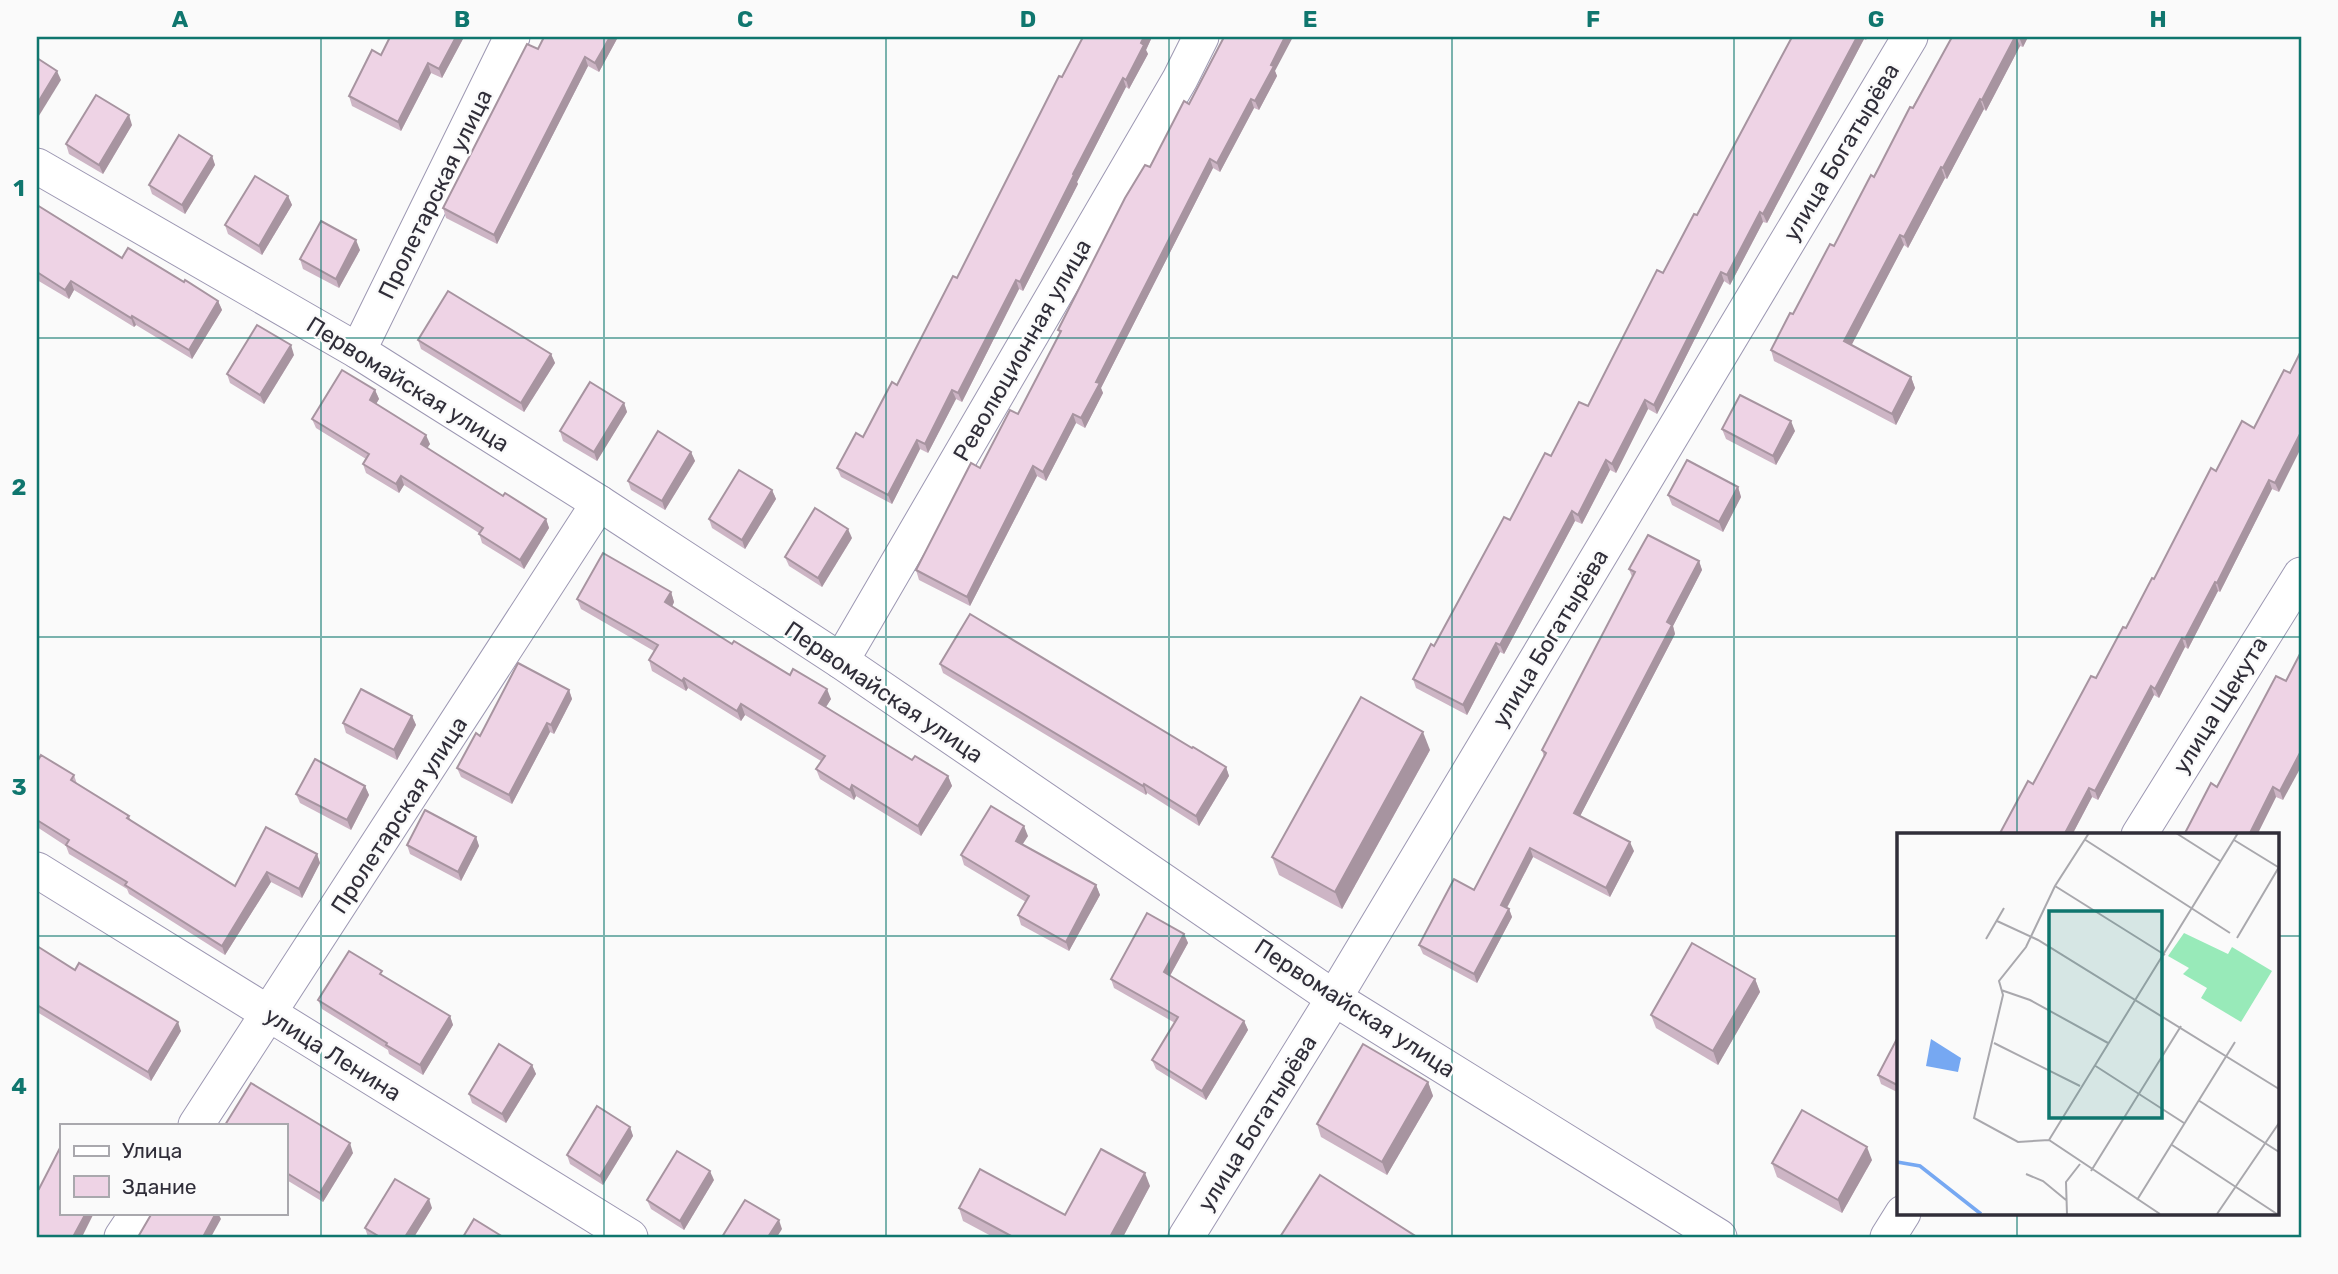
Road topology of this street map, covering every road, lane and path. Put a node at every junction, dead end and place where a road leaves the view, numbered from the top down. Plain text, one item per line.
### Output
1 (512, 37) edge
2 (1201, 37) edge
3 (1910, 37) edge
4 (37, 166) edge
5 (358, 351) junction
6 (599, 503) junction
7 (2301, 575) edge
8 (841, 661) junction
9 (2140, 833) edge
10 (37, 870) edge
11 (1334, 998) junction
12 (270, 1014) junction
13 (198, 1124) edge
14 (137, 1214) edge
15 (1902, 1214) edge
16 (122, 1237) edge
17 (630, 1237) edge
18 (1186, 1237) edge
19 (1719, 1237) edge
20 (1888, 1237) edge

1 - 5 street, Пролетарская улица
2 - 8 street, Революционная улица
3 - 11 street, улица Богатырёва
4 - 5 street, Первомайская улица
5 - 6 street, Первомайская улица
6 - 8 street, Первомайская улица
6 - 12 street, Пролетарская улица
7 - 9 street, улица Щекута
8 - 11 street, Первомайская улица
10 - 12 street, улица Ленина
11 - 18 street, улица Богатырёва
11 - 19 street, Первомайская улица
12 - 13 street, Пролетарская улица
12 - 17 street, улица Ленина
14 - 16 street
15 - 20 street

